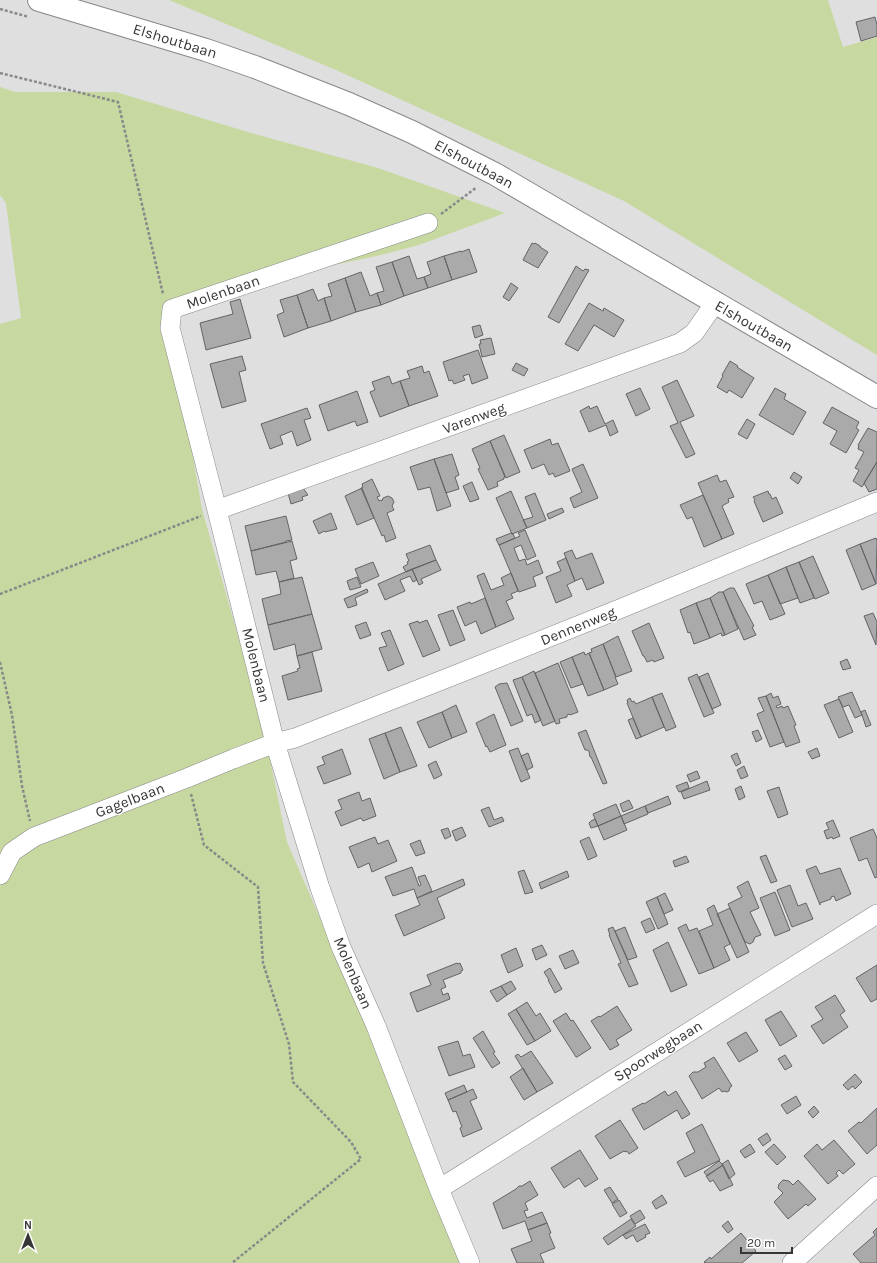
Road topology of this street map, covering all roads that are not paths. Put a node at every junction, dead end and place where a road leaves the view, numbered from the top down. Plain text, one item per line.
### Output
1 (36, 9) edge
2 (428, 223) road end
3 (715, 303) junction
4 (877, 397) edge
5 (877, 502) edge
6 (217, 510) junction
7 (275, 743) junction
8 (0, 875) edge
9 (877, 914) edge
10 (877, 1186) edge
11 (439, 1188) junction
12 (470, 1263) edge
13 (792, 1263) edge

1 - 3 main road, Elshoutbaan
2 - 6 street, Molenbaan
3 - 4 main road, Elshoutbaan
3 - 6 street, Varenweg
5 - 7 street, Dennenweg
6 - 7 street, Molenbaan
7 - 8 street, Gagelbaan
7 - 11 street, Molenbaan
9 - 11 street, Spoorwegbaan
10 - 13 street
11 - 12 street, Molenbaan

